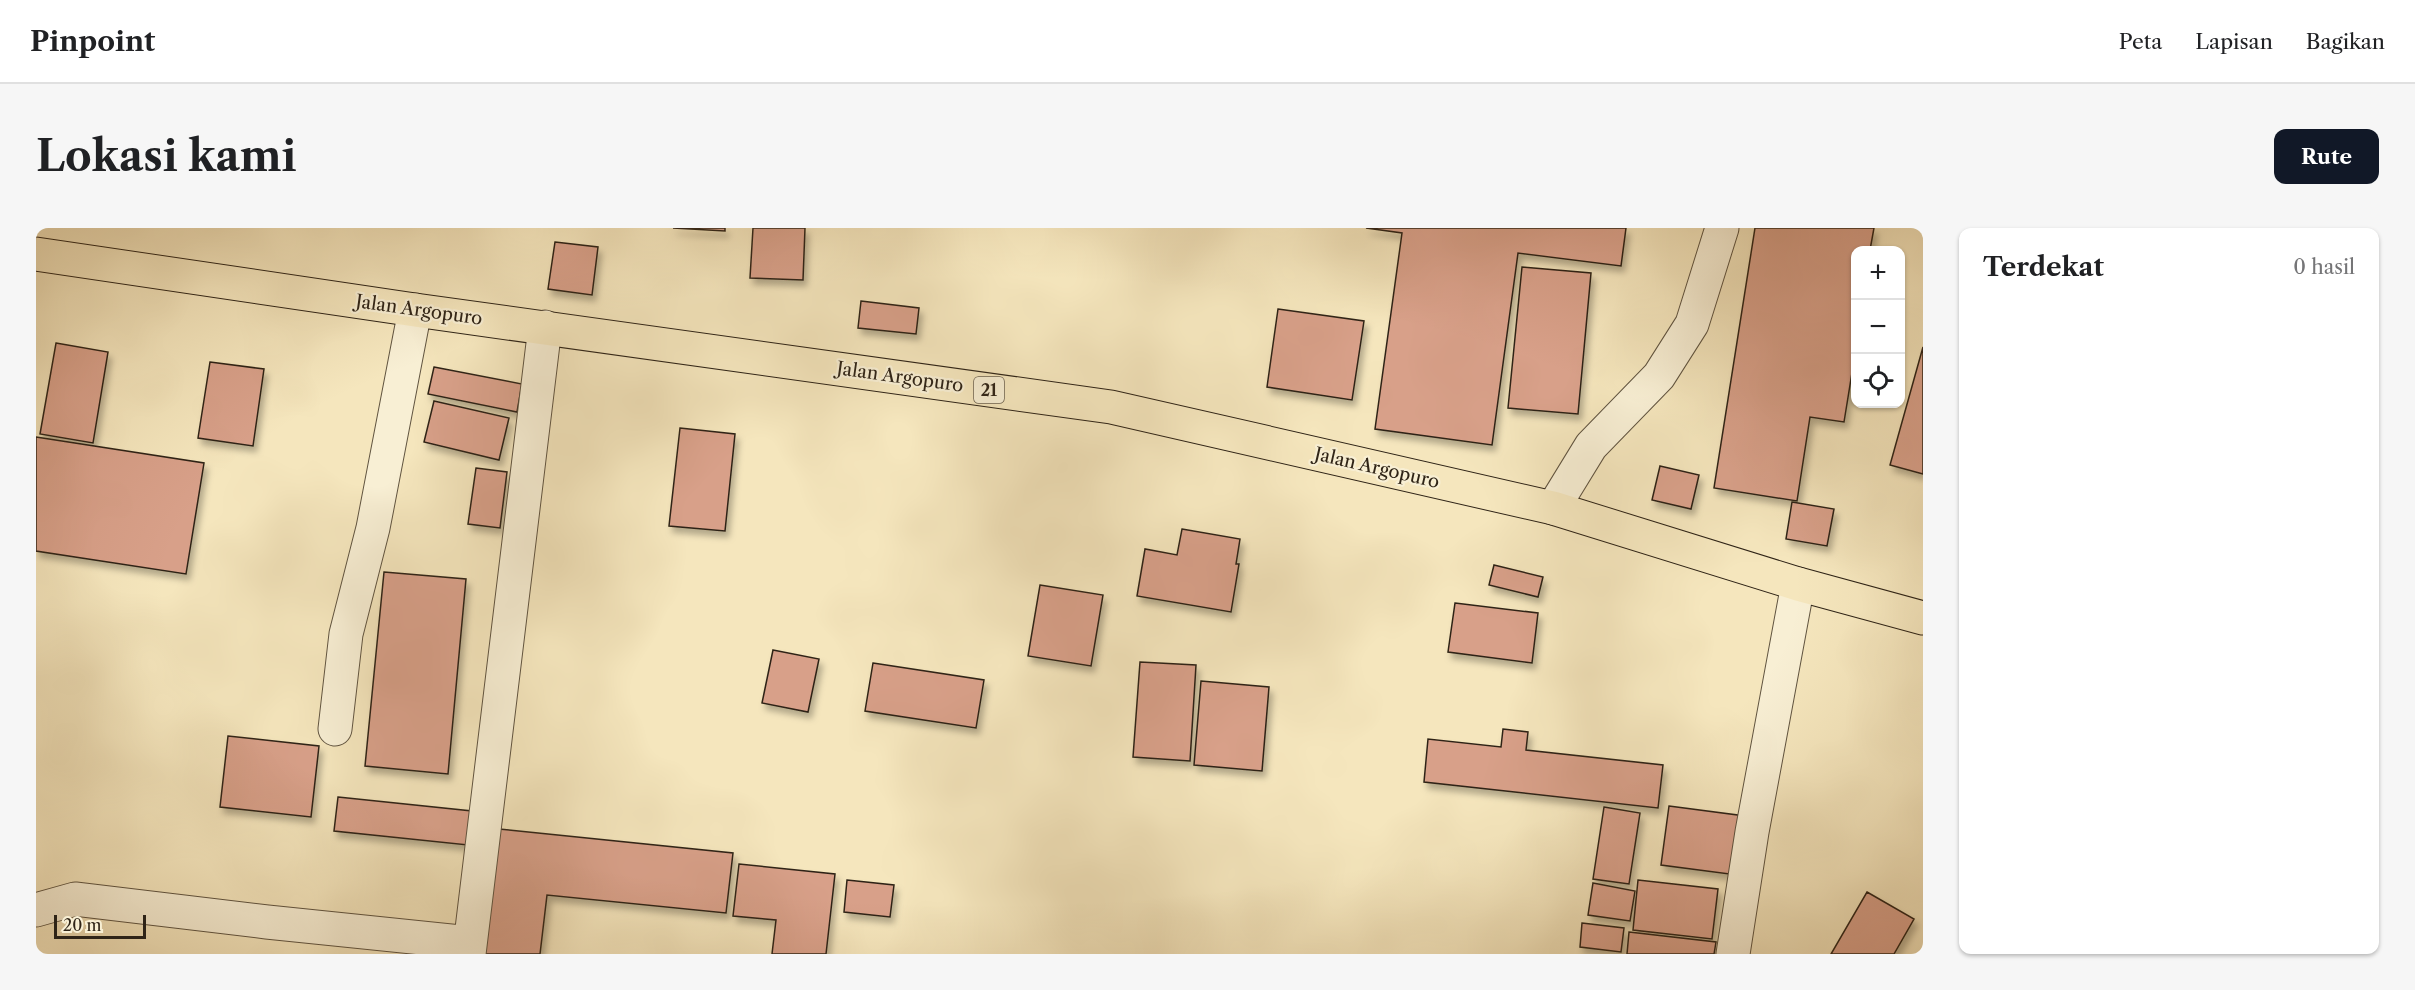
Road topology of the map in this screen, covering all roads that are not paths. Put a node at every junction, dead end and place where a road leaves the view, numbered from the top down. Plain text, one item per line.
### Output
1 (1722, 228) edge
2 (36, 254) edge
3 (415, 310) junction
4 (545, 327) junction
5 (1553, 508) junction
6 (1797, 584) junction
7 (1923, 618) edge
8 (335, 729) dead end
9 (36, 910) edge
10 (469, 948) edge
11 (1733, 954) edge

1 - 5 street
2 - 3 highway, Jalan Argopuro / 21
3 - 4 highway, Jalan Argopuro / 21
3 - 8 street
4 - 5 highway, Jalan Argopuro / 21
4 - 10 street
5 - 6 highway, Jalan Argopuro / 21
6 - 7 highway, Jalan Argopuro / 21
6 - 11 street
9 - 10 street

